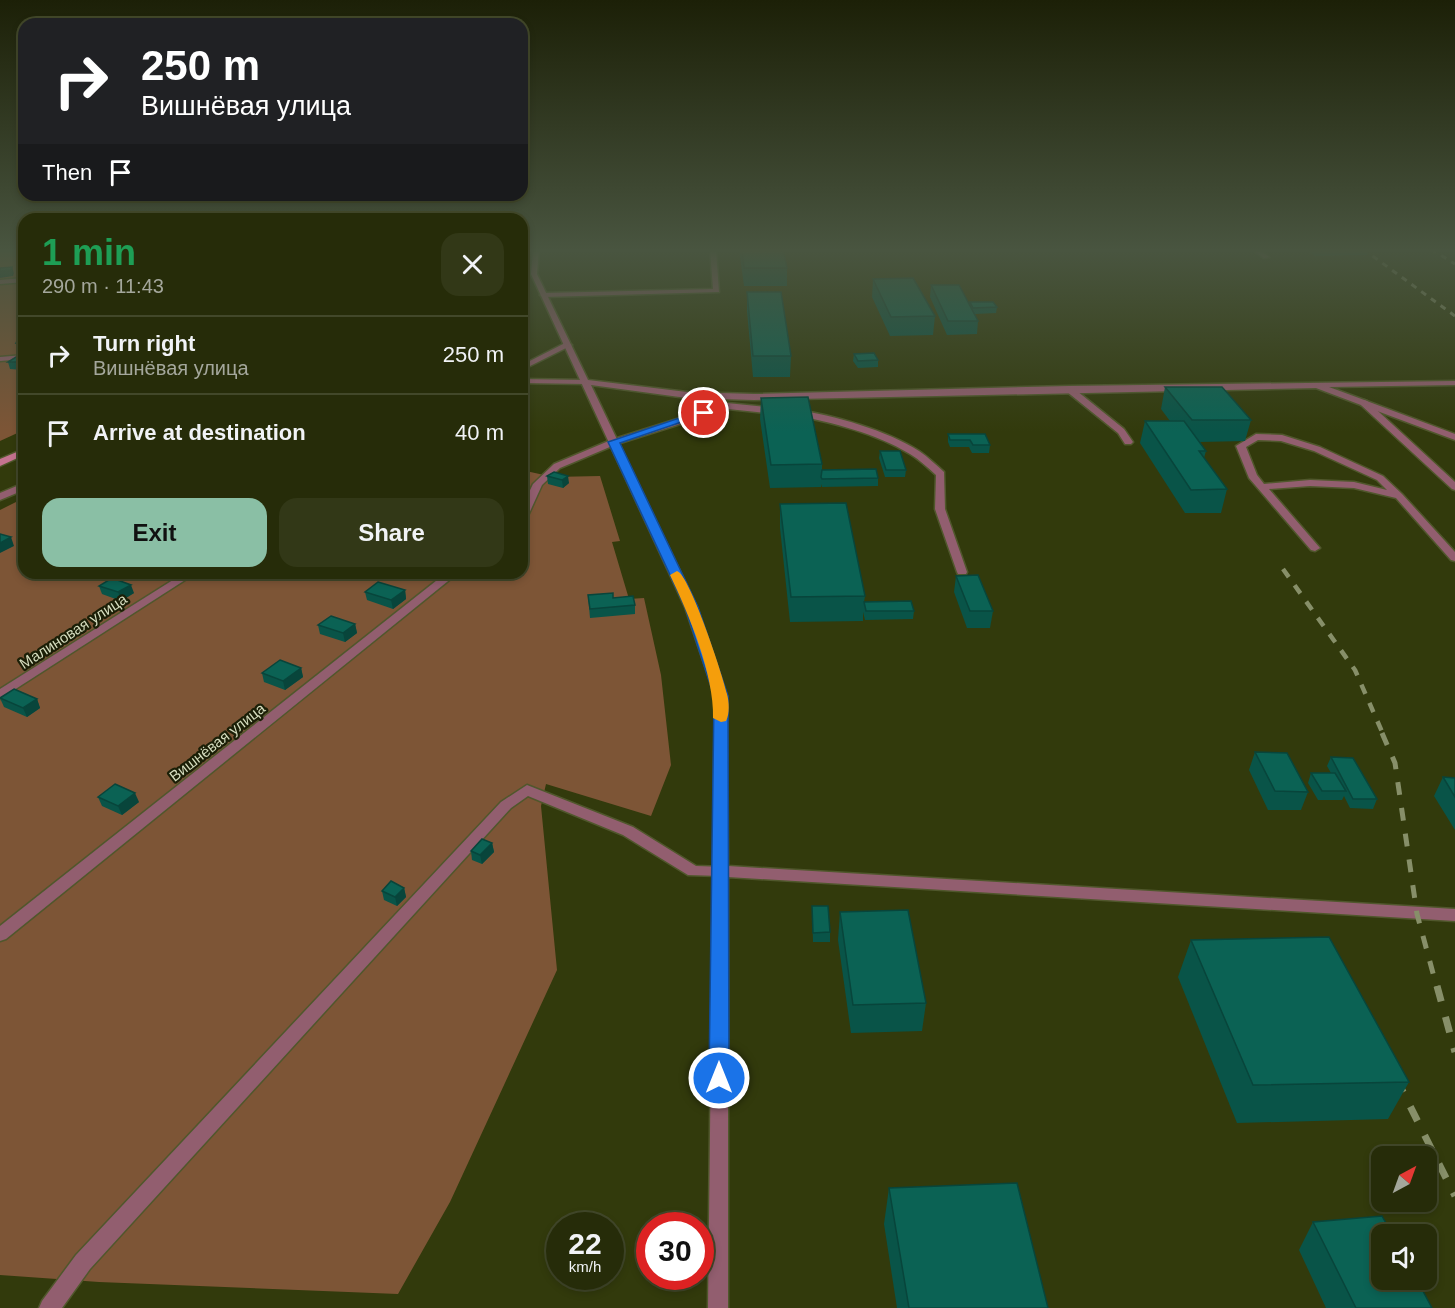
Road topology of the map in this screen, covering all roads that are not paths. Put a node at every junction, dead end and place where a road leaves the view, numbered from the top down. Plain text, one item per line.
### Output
1 (551, 310) edge
2 (568, 345) junction
3 (18, 358) edge
4 (0, 359) edge
5 (528, 365) edge
6 (528, 381) edge
7 (586, 382) junction
8 (1455, 383) edge
9 (1313, 385) junction
10 (1069, 389) junction
11 (687, 395) junction
12 (754, 397) junction
13 (1364, 404) junction
14 (726, 406) junction
15 (1455, 437) edge
16 (614, 442) junction
17 (1128, 442) dead end
18 (18, 455) edge
19 (0, 463) edge
20 (1261, 487) junction
21 (1455, 487) edge
22 (18, 489) edge
23 (1399, 496) junction
24 (0, 497) edge
25 (528, 505) edge
26 (1315, 549) dead end
27 (1455, 558) edge
28 (962, 572) dead end
29 (182, 579) edge
30 (446, 579) edge
31 (0, 696) edge
32 (720, 871) junction
33 (1455, 915) edge
34 (0, 936) edge
35 (50, 1308) edge
36 (718, 1308) edge

1 - 2 street
2 - 5 street
2 - 7 street
3 - 4 street
6 - 7 street
7 - 11 street
7 - 16 street
8 - 9 street
9 - 10 street
9 - 13 street
10 - 12 street
10 - 17 street
11 - 12 street
11 - 14 street
12 - 14 street
13 - 15 street
13 - 21 street
14 - 16 street
14 - 28 street
16 - 25 street
16 - 32 street
18 - 19 main road
20 - 23 street
20 - 23 street
20 - 26 street
22 - 24 street
23 - 27 street
29 - 31 street, Малиновая улица
30 - 34 street, Вишнёвая улица
32 - 33 street
32 - 35 street
32 - 36 street

